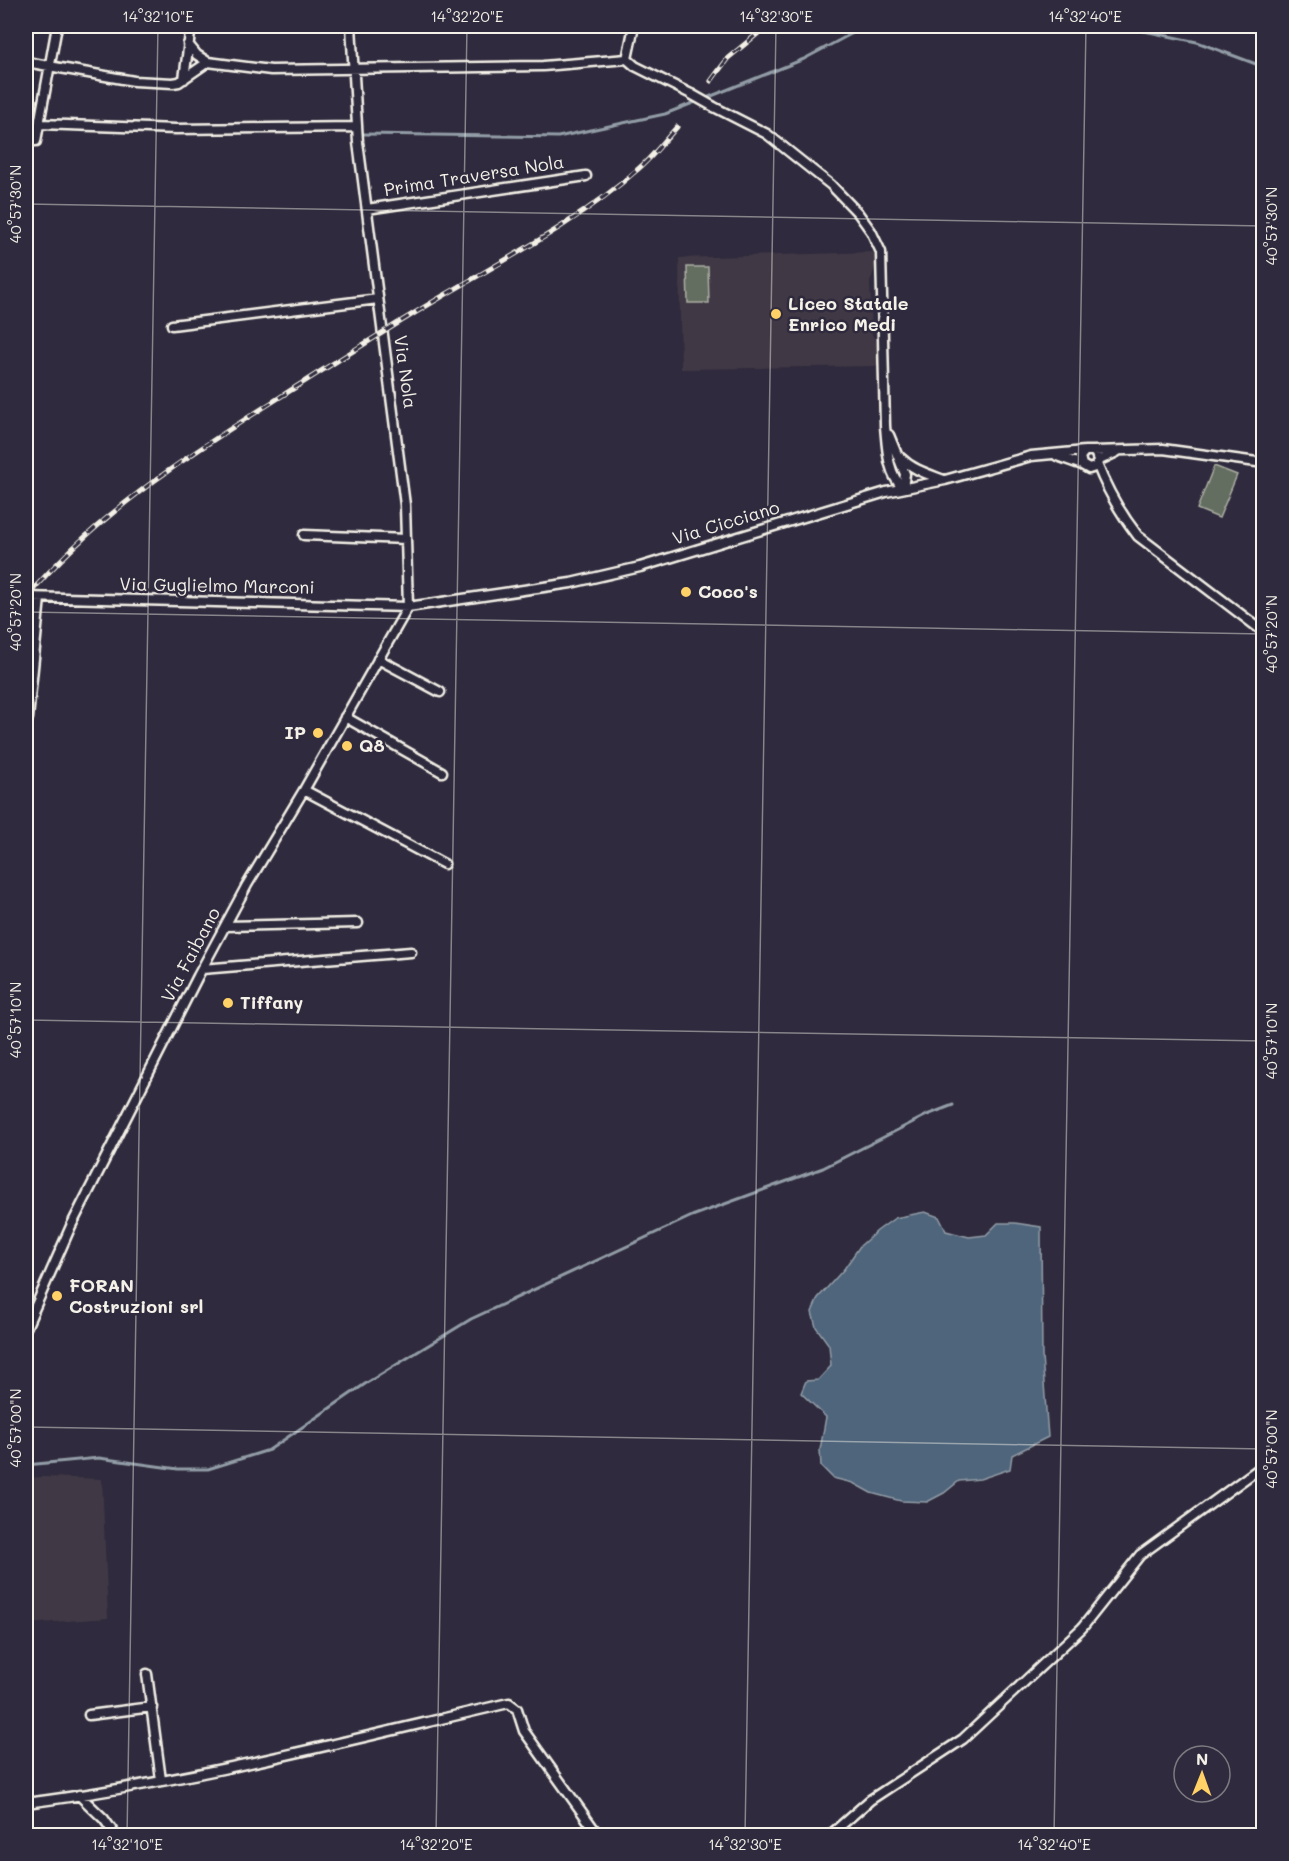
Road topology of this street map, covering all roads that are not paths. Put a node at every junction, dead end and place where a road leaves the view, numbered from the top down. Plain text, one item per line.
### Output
1 (57, 26) edge
2 (190, 26) edge
3 (351, 26) edge
4 (634, 26) edge
5 (188, 44) junction
6 (627, 59) junction
7 (26, 62) edge
8 (208, 62) junction
9 (50, 66) junction
10 (353, 70) junction
11 (184, 79) junction
12 (40, 124) junction
13 (357, 128) junction
14 (26, 141) edge
15 (586, 176) dead end
16 (367, 209) junction
17 (378, 299) junction
18 (172, 325) dead end
19 (885, 426) junction
20 (1089, 451) junction
21 (1120, 451) junction
22 (1051, 454) junction
23 (898, 455) junction
24 (1097, 463) junction
25 (1263, 463) edge
26 (891, 465) junction
27 (1084, 467) junction
28 (945, 480) junction
29 (1104, 484) junction
30 (903, 488) junction
31 (886, 492) junction
32 (304, 535) dead end
33 (406, 539) junction
34 (26, 597) edge
35 (40, 598) junction
36 (408, 607) junction
37 (1263, 632) edge
38 (378, 659) junction
39 (440, 692) dead end
40 (345, 717) junction
41 (26, 724) edge
42 (442, 772) dead end
43 (304, 790) junction
44 (444, 864) dead end
45 (358, 923) dead end
46 (225, 926) junction
47 (411, 952) dead end
48 (202, 969) junction
49 (26, 1329) edge
50 (1263, 1465) edge
51 (147, 1674) dead end
52 (152, 1707) junction
53 (88, 1715) dead end
54 (161, 1780) junction
55 (79, 1796) junction
56 (26, 1803) edge
57 (116, 1836) edge
58 (599, 1836) edge
59 (829, 1836) edge

1 - 9 street
2 - 5 street
3 - 10 street
4 - 6 street
5 - 8 street
5 - 11 street
6 - 10 street
6 - 19 street, bridge
7 - 9 street
8 - 10 street
8 - 11 street
9 - 11 street
9 - 12 street
10 - 13 street
12 - 13 street
12 - 14 street
13 - 16 street, Via Nola
15 - 16 street, Prima Traversa Nola
16 - 17 street, Via Nola
17 - 18 street
17 - 33 street, Via Nola
19 - 23 street
19 - 26 street
20 - 21 street, Via Cicciano
20 - 22 street, Via Cicciano
20 - 24 street
20 - 27 street
21 - 24 street
21 - 25 street, Via Cicciano
22 - 27 street, Via Cicciano
22 - 28 street, Via Cicciano
23 - 28 street
23 - 30 street
24 - 27 street
24 - 29 street
26 - 30 street
26 - 31 street
27 - 29 street
28 - 30 street, Via Cicciano
29 - 37 street
30 - 31 street, Via Cicciano
31 - 36 street, Via Cicciano
32 - 33 street
33 - 36 street, Via Nola
34 - 35 street, Via Guglielmo Marconi
35 - 36 street, Via Guglielmo Marconi
35 - 41 street
36 - 38 street, Via Faibano
38 - 39 street
38 - 40 street, Via Faibano
40 - 42 street
40 - 43 street, Via Faibano
43 - 44 street
43 - 46 street, Via Faibano
45 - 46 street
46 - 48 street, Via Faibano
47 - 48 street
48 - 49 street, Via Faibano
50 - 59 street
51 - 52 street
52 - 53 street
52 - 54 street
54 - 55 street
54 - 58 street
55 - 56 street
55 - 57 street

